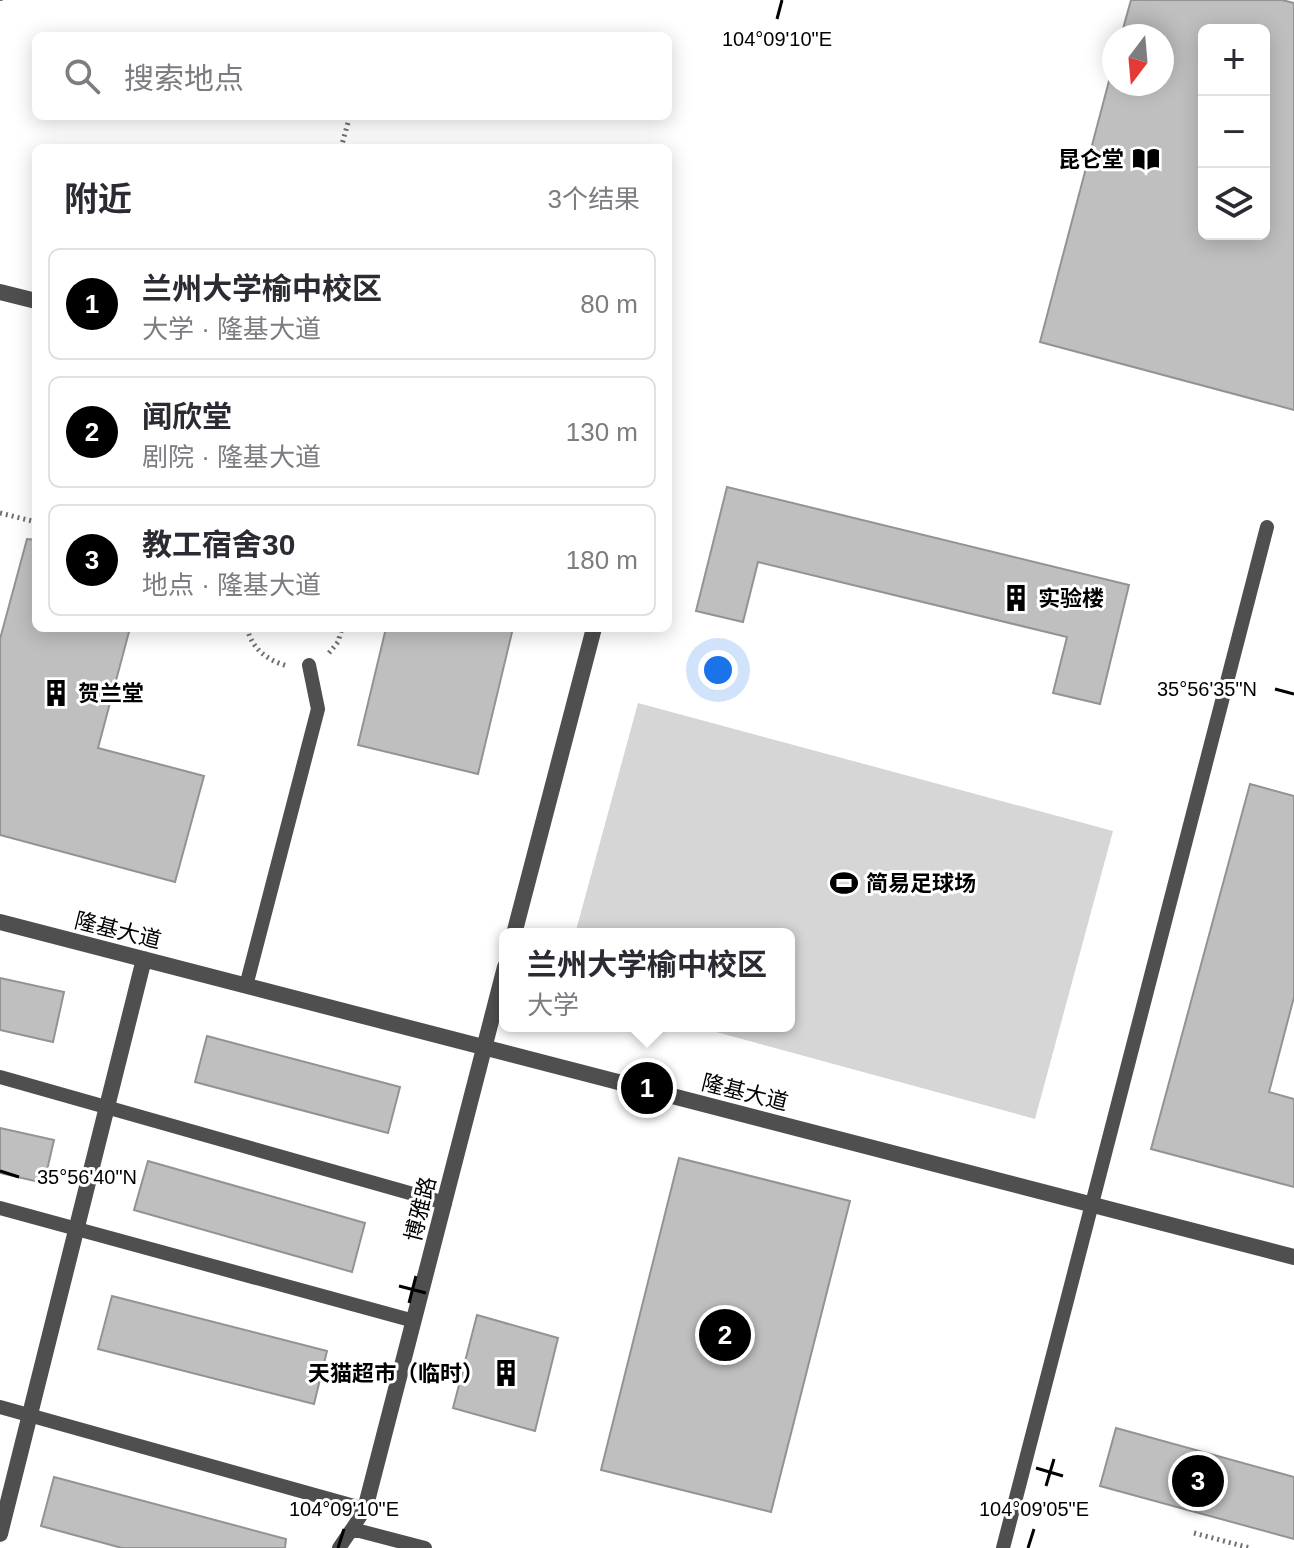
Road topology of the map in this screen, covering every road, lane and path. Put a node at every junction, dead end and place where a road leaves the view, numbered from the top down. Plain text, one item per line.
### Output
1 (349, 120) edge
2 (342, 144) edge
3 (0, 292) edge
4 (32, 300) edge
5 (0, 513) edge
6 (32, 521) edge
7 (1267, 527) dead end
8 (593, 632) edge
9 (309, 665) dead end
10 (0, 922) edge
11 (516, 928) edge
12 (144, 959) junction
13 (246, 986) junction
14 (499, 990) edge
15 (484, 1047) junction
16 (0, 1077) edge
17 (108, 1108) junction
18 (445, 1203) junction
19 (1091, 1204) junction
20 (0, 1208) edge
21 (77, 1229) junction
22 (1294, 1257) edge
23 (414, 1321) junction
24 (0, 1407) edge
25 (30, 1416) junction
26 (365, 1509) junction
27 (352, 1529) junction
28 (1194, 1533) dead end
29 (0, 1534) edge
30 (339, 1548) edge
31 (425, 1548) edge
32 (1003, 1548) edge
33 (1250, 1548) edge

1 - 2 path
3 - 4 street
5 - 6 path
7 - 19 lane
8 - 11 street
9 - 13 lane
10 - 12 street, 隆基大道
12 - 13 street, 隆基大道
12 - 17 street
13 - 15 street, 隆基大道
14 - 15 street, 博雅路
15 - 18 street, 博雅路
15 - 19 street, 隆基大道
16 - 17 lane
17 - 18 lane
17 - 21 street
18 - 23 street, 博雅路
19 - 22 street, 隆基大道
19 - 32 lane
20 - 21 lane
21 - 23 lane
21 - 25 street
23 - 26 street, 博雅路
24 - 25 lane
25 - 26 lane
25 - 29 street
26 - 27 lane
27 - 30 lane
27 - 31 lane
28 - 33 path

